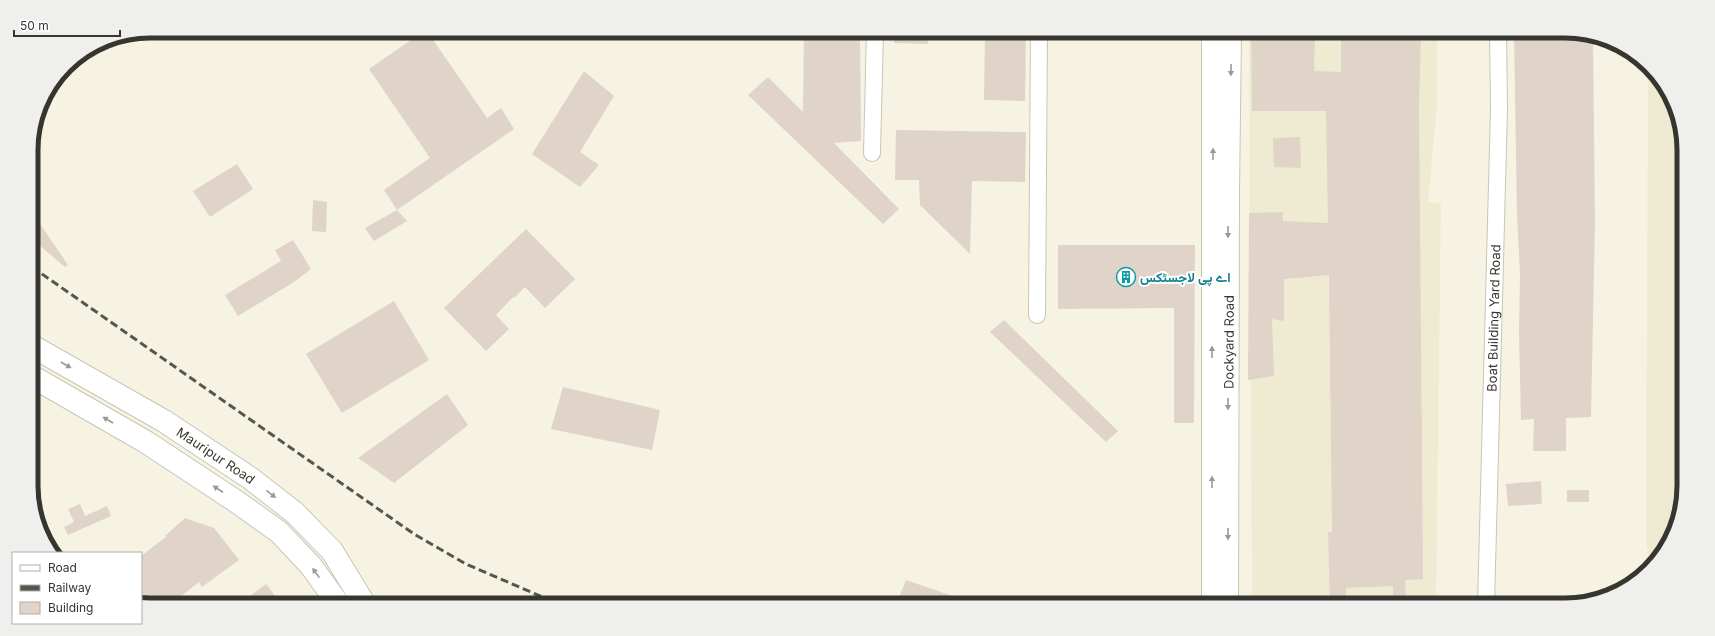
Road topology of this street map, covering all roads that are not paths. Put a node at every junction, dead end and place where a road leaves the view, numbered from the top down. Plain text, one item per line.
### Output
1 (875, 38) edge
2 (1039, 38) edge
3 (1212, 38) edge
4 (1231, 38) edge
5 (1498, 38) edge
6 (872, 153) dead end
7 (1221, 193) junction
8 (1037, 314) dead end
9 (38, 349) edge
10 (38, 380) edge
11 (334, 598) edge
12 (361, 598) edge
13 (1212, 598) edge
14 (1228, 598) edge
15 (1486, 598) edge

1 - 6 street
2 - 8 street
7 -> 3 street, Dockyard Road
4 -> 7 street, Dockyard Road
5 - 15 street, Boat Building Yard Road
13 -> 7 street, Dockyard Road
7 -> 14 street, Dockyard Road
9 -> 12 highway, Mauripur Road
11 -> 10 highway, Mauripur Road

